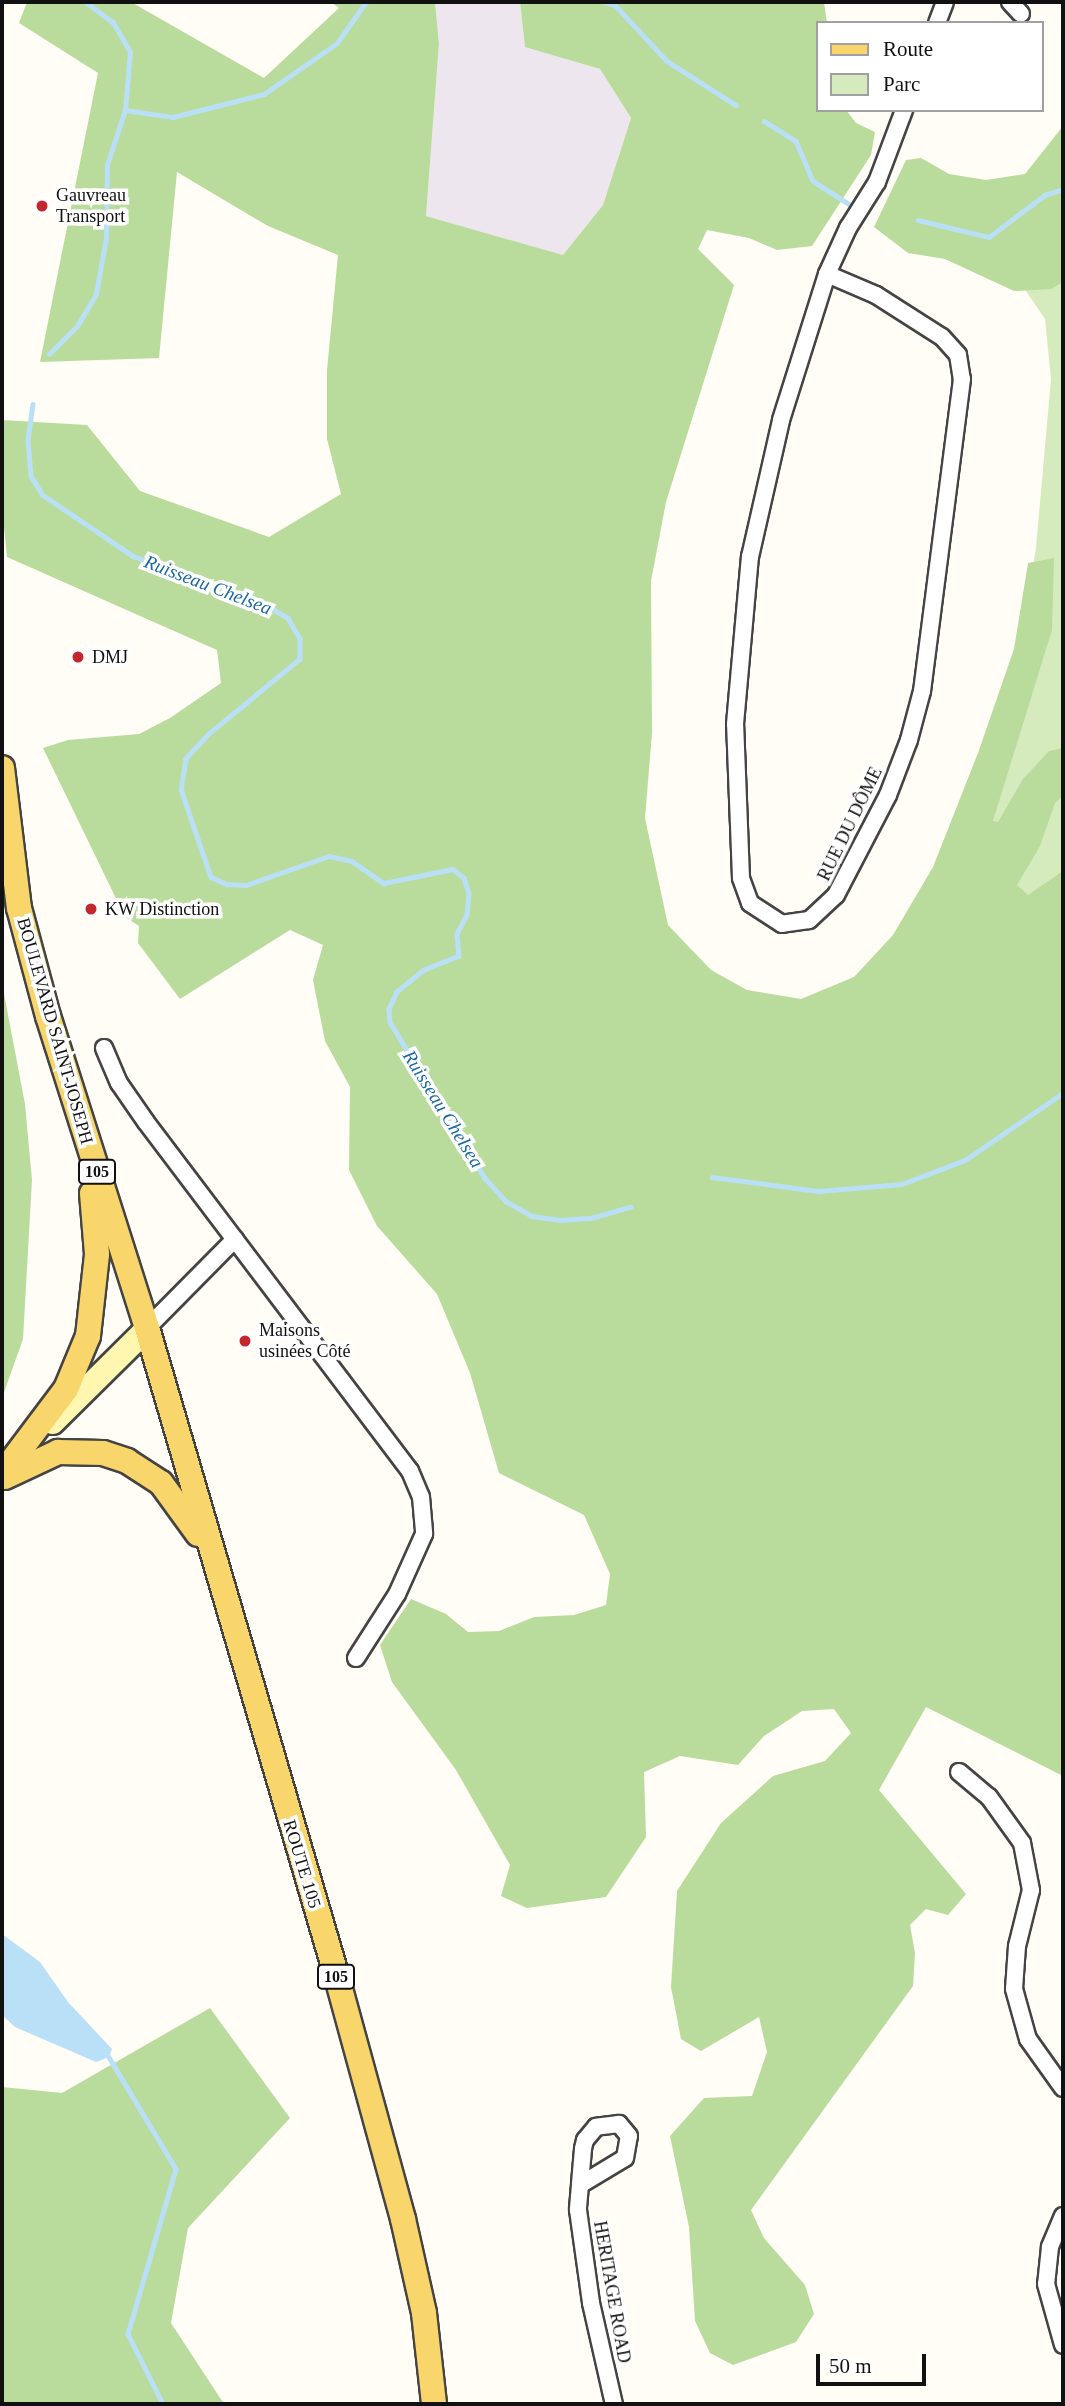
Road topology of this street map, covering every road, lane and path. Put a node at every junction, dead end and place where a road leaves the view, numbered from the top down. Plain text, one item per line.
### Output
1 (945, 2) edge
2 (938, 21) edge
3 (903, 112) edge
4 (827, 275) junction
5 (2, 768) edge
6 (48, 1016) junction
7 (104, 1048) dead end
8 (235, 1238) junction
9 (147, 1328) junction
10 (2, 1476) edge
11 (213, 1556) junction
12 (356, 1658) dead end
13 (959, 1772) dead end
14 (1063, 2088) edge
15 (580, 2185) dead end
16 (1063, 2216) edge
17 (1063, 2345) edge
18 (434, 2404) edge
19 (614, 2404) edge

1 - 2 street
3 - 4 street, RUE DU DÔME
4 - 4 street, RUE DU DÔME
5 - 6 main road, BOULEVARD SAINT-JOSEPH / 105
6 - 9 main road, BOULEVARD SAINT-JOSEPH / 105
6 - 10 main road
7 - 8 street
8 - 9 street
8 - 12 street
9 - 10 main road
9 - 11 main road, ROUTE 105 / 105
10 - 11 main road
11 - 18 main road, ROUTE 105 / 105
13 - 14 street
15 - 19 street, HERITAGE ROAD
16 - 17 street

